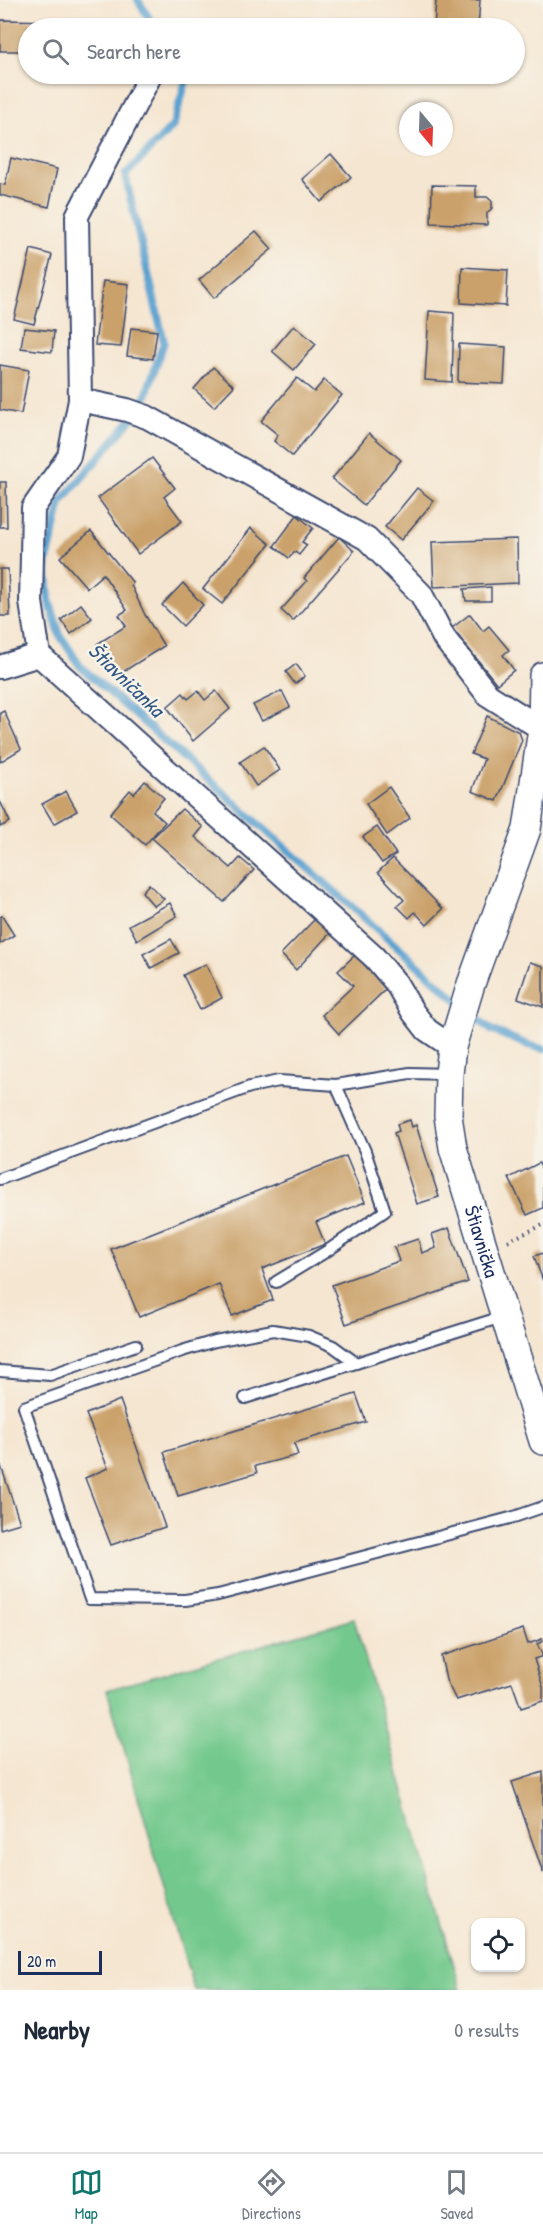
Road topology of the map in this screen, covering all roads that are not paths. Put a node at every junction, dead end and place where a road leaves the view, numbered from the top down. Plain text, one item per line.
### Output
1 (146, 84) edge
2 (80, 400) junction
3 (39, 655) junction
4 (0, 667) edge
5 (543, 676) edge
6 (542, 729) edge
7 (453, 1042) junction
8 (448, 1074) junction
9 (336, 1085) junction
10 (0, 1179) edge
11 (276, 1282) dead end
12 (505, 1316) junction
13 (136, 1345) dead end
14 (357, 1363) junction
15 (0, 1371) edge
16 (245, 1398) dead end
17 (543, 1441) edge
18 (543, 1506) edge

1 - 2 street
2 - 3 street
2 - 6 street
3 - 4 street
3 - 7 street
5 - 6 street
6 - 7 street, Štiavnička
7 - 8 street, Štiavnička
8 - 9 lane
8 - 12 street, Štiavnička
9 - 10 lane
9 - 11 lane
12 - 14 lane
12 - 17 street, Štiavnička
13 - 15 lane
14 - 16 lane
14 - 18 lane

